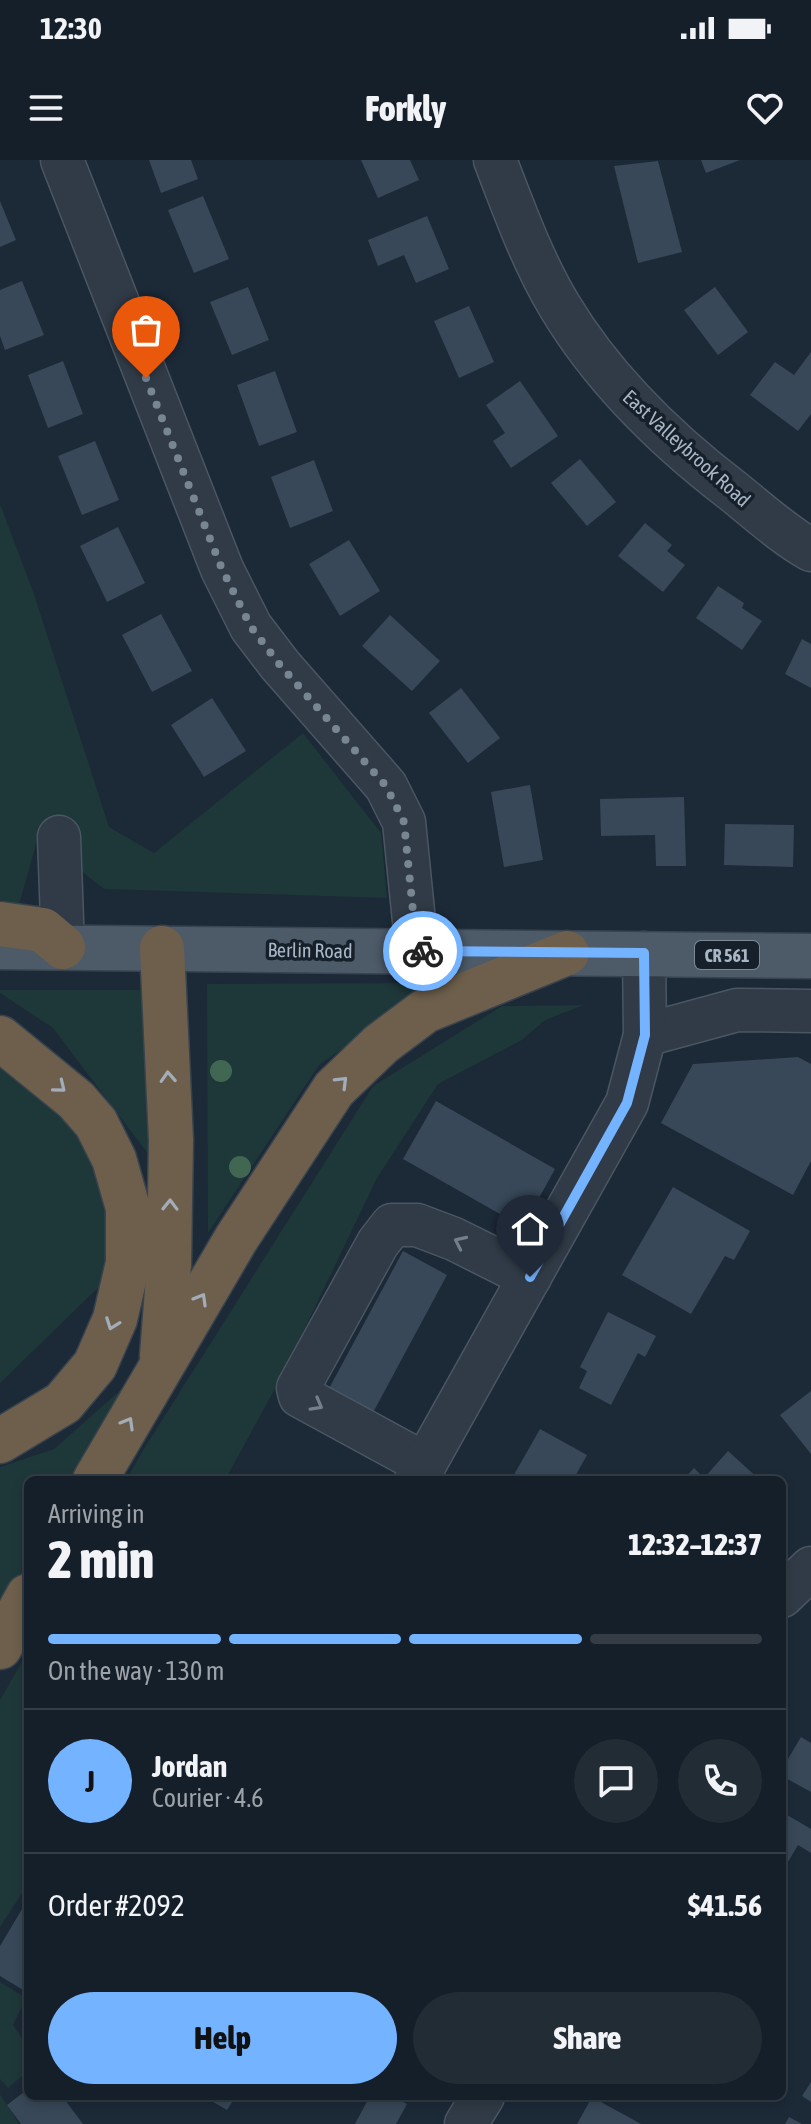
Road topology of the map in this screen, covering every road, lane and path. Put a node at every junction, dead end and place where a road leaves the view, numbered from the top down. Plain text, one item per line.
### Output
1 (62, 160) edge
2 (495, 160) edge
3 (811, 550) edge
4 (59, 837) dead end
5 (0, 924) edge
6 (0, 947) edge
7 (63, 947) junction
8 (162, 948) junction
9 (417, 951) junction
10 (567, 953) junction
11 (644, 953) junction
12 (811, 956) edge
13 (811, 1011) edge
14 (645, 1035) junction
15 (0, 1038) edge
16 (530, 1277) junction
17 (161, 1367) junction
18 (0, 1441) edge
19 (421, 1472) edge
20 (97, 1476) edge
21 (811, 1568) edge
22 (786, 1592) edge
23 (24, 1603) edge
24 (0, 1647) edge
25 (481, 2100) edge
26 (466, 2124) edge

1 - 9 street
2 - 3 street, East Valleybrook Road
4 - 7 street
5 - 7 highway
6 - 7 main road, Berlin Road / CR 561
7 - 8 main road, Berlin Road / CR 561
8 - 9 main road, Berlin Road / CR 561
17 -> 8 highway
9 - 10 main road, Berlin Road / CR 561
10 - 11 main road, Berlin Road / CR 561
17 -> 10 highway
11 - 12 main road, Berlin Road / CR 561
11 - 14 street
13 - 14 street
14 - 16 street
15 -> 18 highway
16 - 19 street
16 -> 19 street
20 -> 17 highway
21 - 22 street
23 - 24 highway
25 - 26 street

